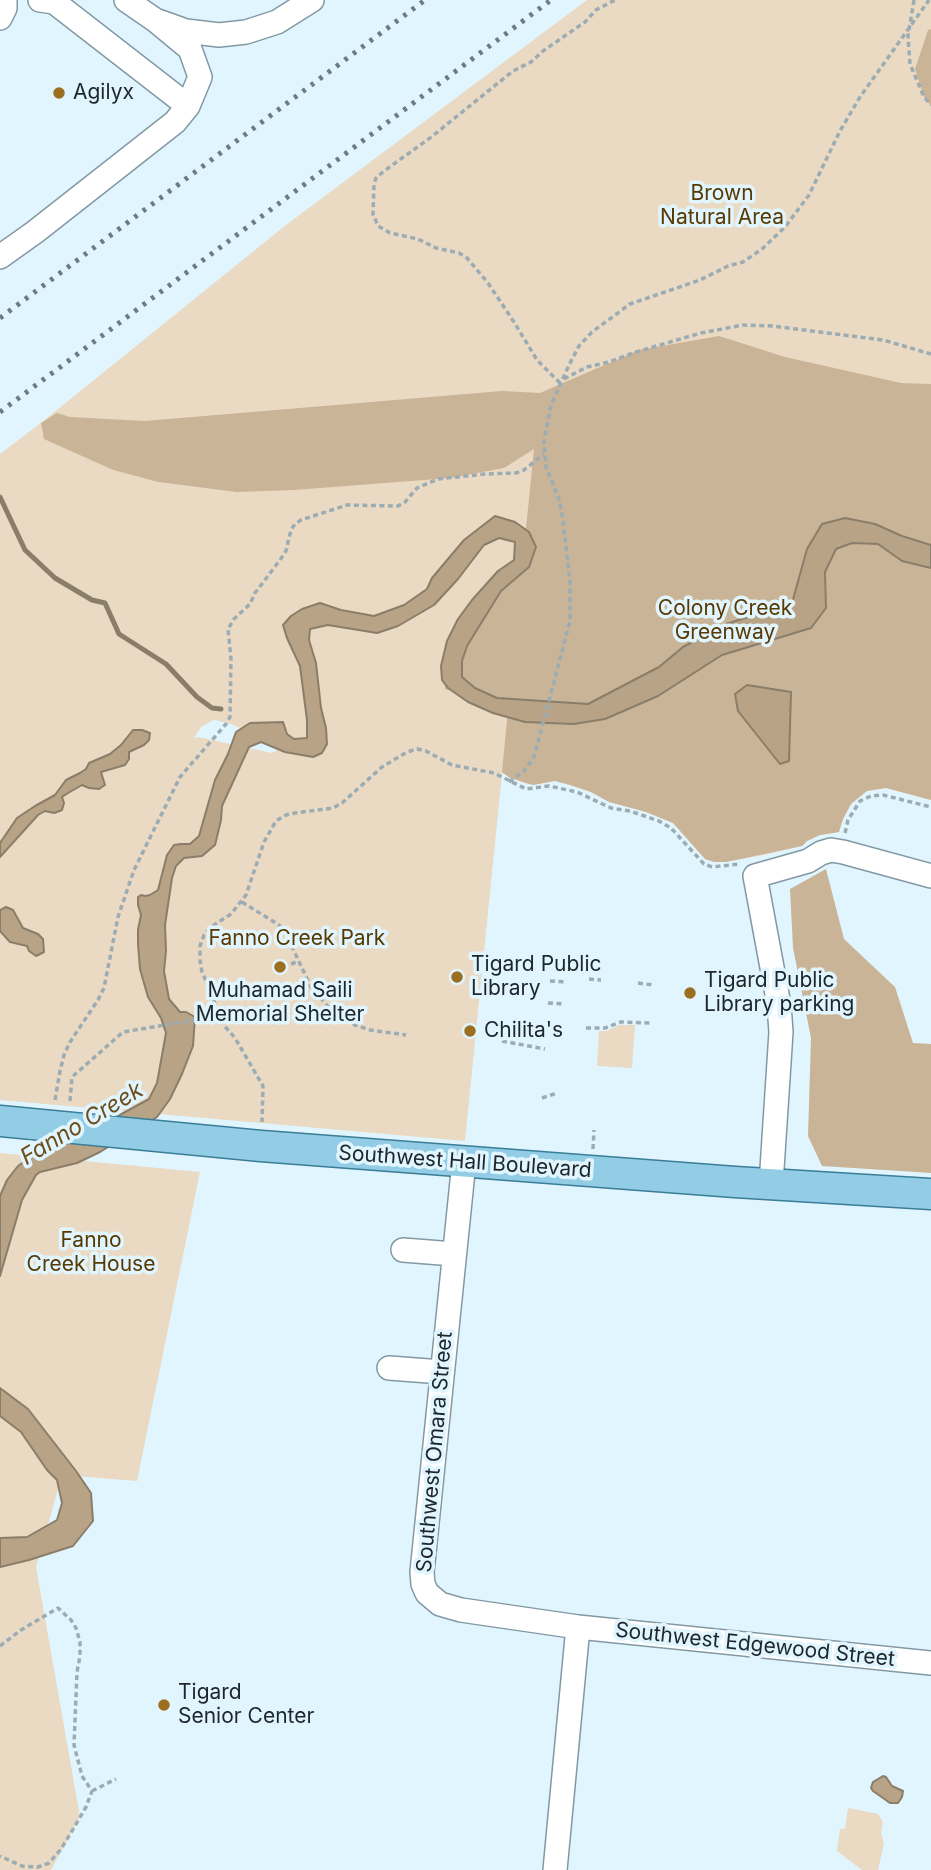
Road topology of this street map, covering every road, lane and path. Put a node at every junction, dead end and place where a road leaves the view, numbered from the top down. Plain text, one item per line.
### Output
1 (5, 0) edge
2 (40, 0) edge
3 (126, 0) edge
4 (312, 0) edge
5 (615, 0) edge
6 (914, 0) edge
7 (929, 0) edge
8 (0, 18) edge
9 (155, 20) junction
10 (909, 27) junction
11 (931, 105) edge
12 (188, 106) junction
13 (0, 257) edge
14 (931, 354) edge
15 (560, 383) junction
16 (544, 454) junction
17 (509, 782) junction
18 (931, 807) edge
19 (844, 838) dead end
20 (750, 870) junction
21 (931, 876) edge
22 (242, 902) junction
23 (551, 960) dead end
24 (299, 961) junction
25 (568, 961) dead end
26 (291, 964) dead end
27 (589, 979) dead end
28 (601, 980) dead end
29 (550, 981) dead end
30 (566, 982) dead end
31 (638, 983) dead end
32 (653, 985) dead end
33 (548, 1003) dead end
34 (565, 1004) dead end
35 (214, 1014) junction
36 (651, 1023) dead end
37 (586, 1028) dead end
38 (406, 1035) dead end
39 (502, 1041) dead end
40 (545, 1049) dead end
41 (557, 1093) dead end
42 (542, 1097) dead end
43 (70, 1100) dead end
44 (52, 1112) junction
45 (0, 1121) edge
46 (261, 1146) junction
47 (464, 1162) junction
48 (771, 1184) junction
49 (931, 1194) edge
50 (402, 1250) dead end
51 (454, 1254) junction
52 (389, 1368) dead end
53 (442, 1372) junction
54 (579, 1627) junction
55 (0, 1646) edge
56 (931, 1663) edge
57 (116, 1779) dead end
58 (92, 1791) junction
59 (0, 1856) edge
60 (43, 1867) edge
61 (555, 1870) edge

1 - 8 street
2 - 12 street
3 - 9 street
4 - 9 street
5 - 15 path
6 - 10 path
7 - 10 path
9 - 12 street
10 - 11 path
10 - 15 path
12 - 13 street
14 - 15 path
15 - 16 path
16 - 17 path
16 - 44 path
17 - 20 path
17 - 22 path
18 - 19 path
20 - 21 street
20 - 48 street
22 - 24 path
22 - 35 path
23 - 25 path
24 - 26 path
24 - 38 path
27 - 28 path
29 - 30 path
31 - 32 path
33 - 34 path
35 - 43 path
35 - 46 path
36 - 37 path
39 - 40 path
41 - 42 path
44 - 45 main road, Southwest Hall Boulevard
44 - 46 main road, Southwest Hall Boulevard
46 - 47 main road, Southwest Hall Boulevard
47 - 48 main road, Southwest Hall Boulevard
47 - 51 street, Southwest Omara Street
48 - 49 main road, Southwest Hall Boulevard
50 - 51 street
51 - 53 street, Southwest Omara Street
52 - 53 street
53 - 54 street, Southwest Omara Street
54 - 56 street, Southwest Edgewood Street
54 - 61 street
55 - 58 path
57 - 58 path
58 - 60 path
59 - 60 path

